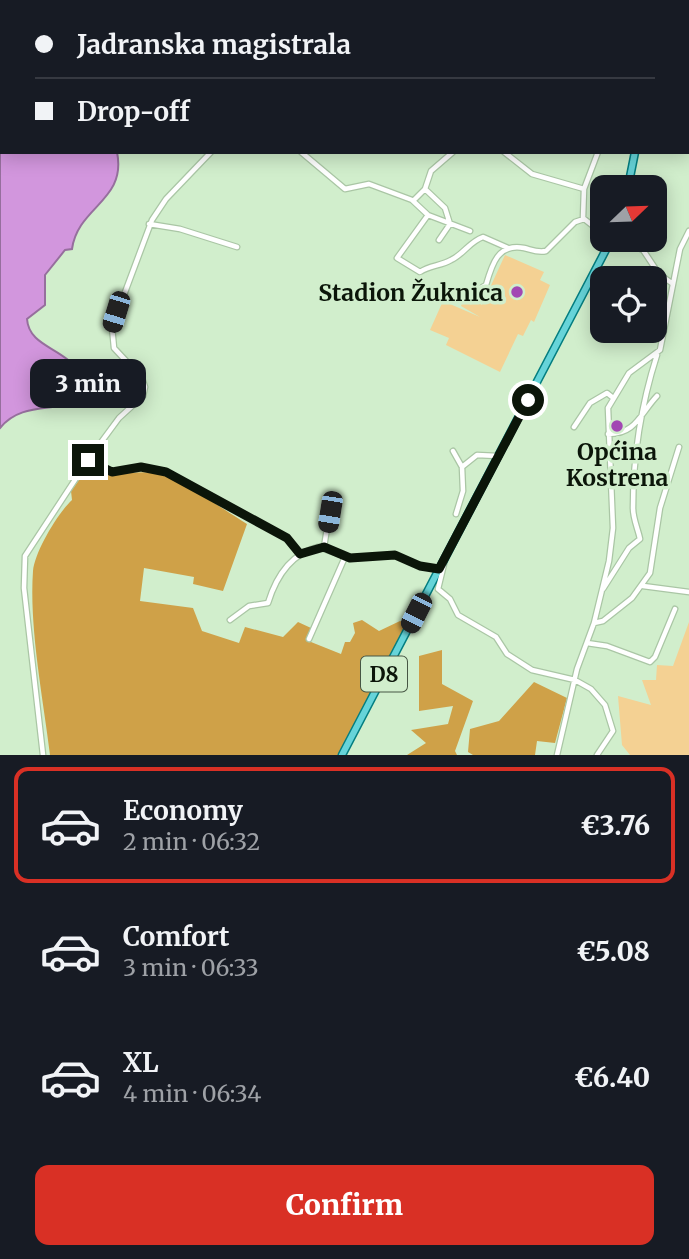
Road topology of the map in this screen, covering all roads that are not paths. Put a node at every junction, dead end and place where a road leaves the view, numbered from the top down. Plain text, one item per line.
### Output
1 (209, 154) edge
2 (303, 154) edge
3 (451, 154) edge
4 (507, 154) edge
5 (597, 154) edge
6 (635, 154) edge
7 (630, 175) edge
8 (584, 189) junction
9 (425, 190) junction
10 (413, 201) junction
11 (428, 215) junction
12 (584, 219) junction
13 (149, 224) junction
14 (450, 224) junction
15 (590, 224) edge
16 (470, 231) dead end
17 (689, 231) edge
18 (439, 240) dead end
19 (237, 247) dead end
20 (509, 248) junction
21 (644, 252) edge
22 (590, 282) edge
23 (673, 284) junction
24 (472, 293) dead end
25 (657, 354) junction
26 (657, 396) dead end
27 (612, 397) junction
28 (640, 420) junction
29 (574, 427) dead end
30 (608, 434) junction
31 (679, 447) dead end
32 (453, 451) dead end
33 (498, 457) junction
34 (88, 460) junction
35 (462, 467) junction
36 (331, 504) dead end
37 (456, 514) dead end
38 (324, 547) junction
39 (300, 554) junction
40 (345, 557) junction
41 (444, 558) junction
42 (439, 569) junction
43 (643, 586) junction
44 (689, 592) edge
45 (601, 593) junction
46 (675, 609) dead end
47 (230, 620) dead end
48 (594, 622) junction
49 (309, 639) dead end
50 (587, 643) junction
51 (575, 680) junction
52 (43, 755) edge
53 (342, 755) edge
54 (558, 755) edge
55 (597, 755) edge

1 - 13 street
2 - 10 street
3 - 9 street
4 - 8 street
5 - 8 street
6 - 7 main road
8 - 12 street
9 - 10 street
9 - 14 street
10 - 11 street
11 - 14 street
11 - 20 street
12 - 15 street
12 - 20 street
13 - 19 street
13 - 34 street
14 - 16 street
14 - 18 street
17 - 23 street
20 - 24 street
21 - 23 street
22 - 33 main road, D8
23 - 25 street
25 - 27 street
25 - 28 street
26 - 28 street
27 - 29 street
27 - 30 street
28 - 30 street
28 - 45 street
30 - 45 street
31 - 43 street
32 - 35 street
33 - 35 street
33 - 41 main road, D8
34 - 39 street
34 - 52 street
35 - 37 street
36 - 38 street
38 - 39 street
38 - 40 street
39 - 47 street
40 - 42 street
40 - 49 street
41 - 42 main road, D8
41 - 51 street
42 - 53 main road, D8
43 - 44 street
43 - 48 street
45 - 48 street
46 - 50 street
48 - 50 street
50 - 51 street
51 - 54 street
51 - 55 street

